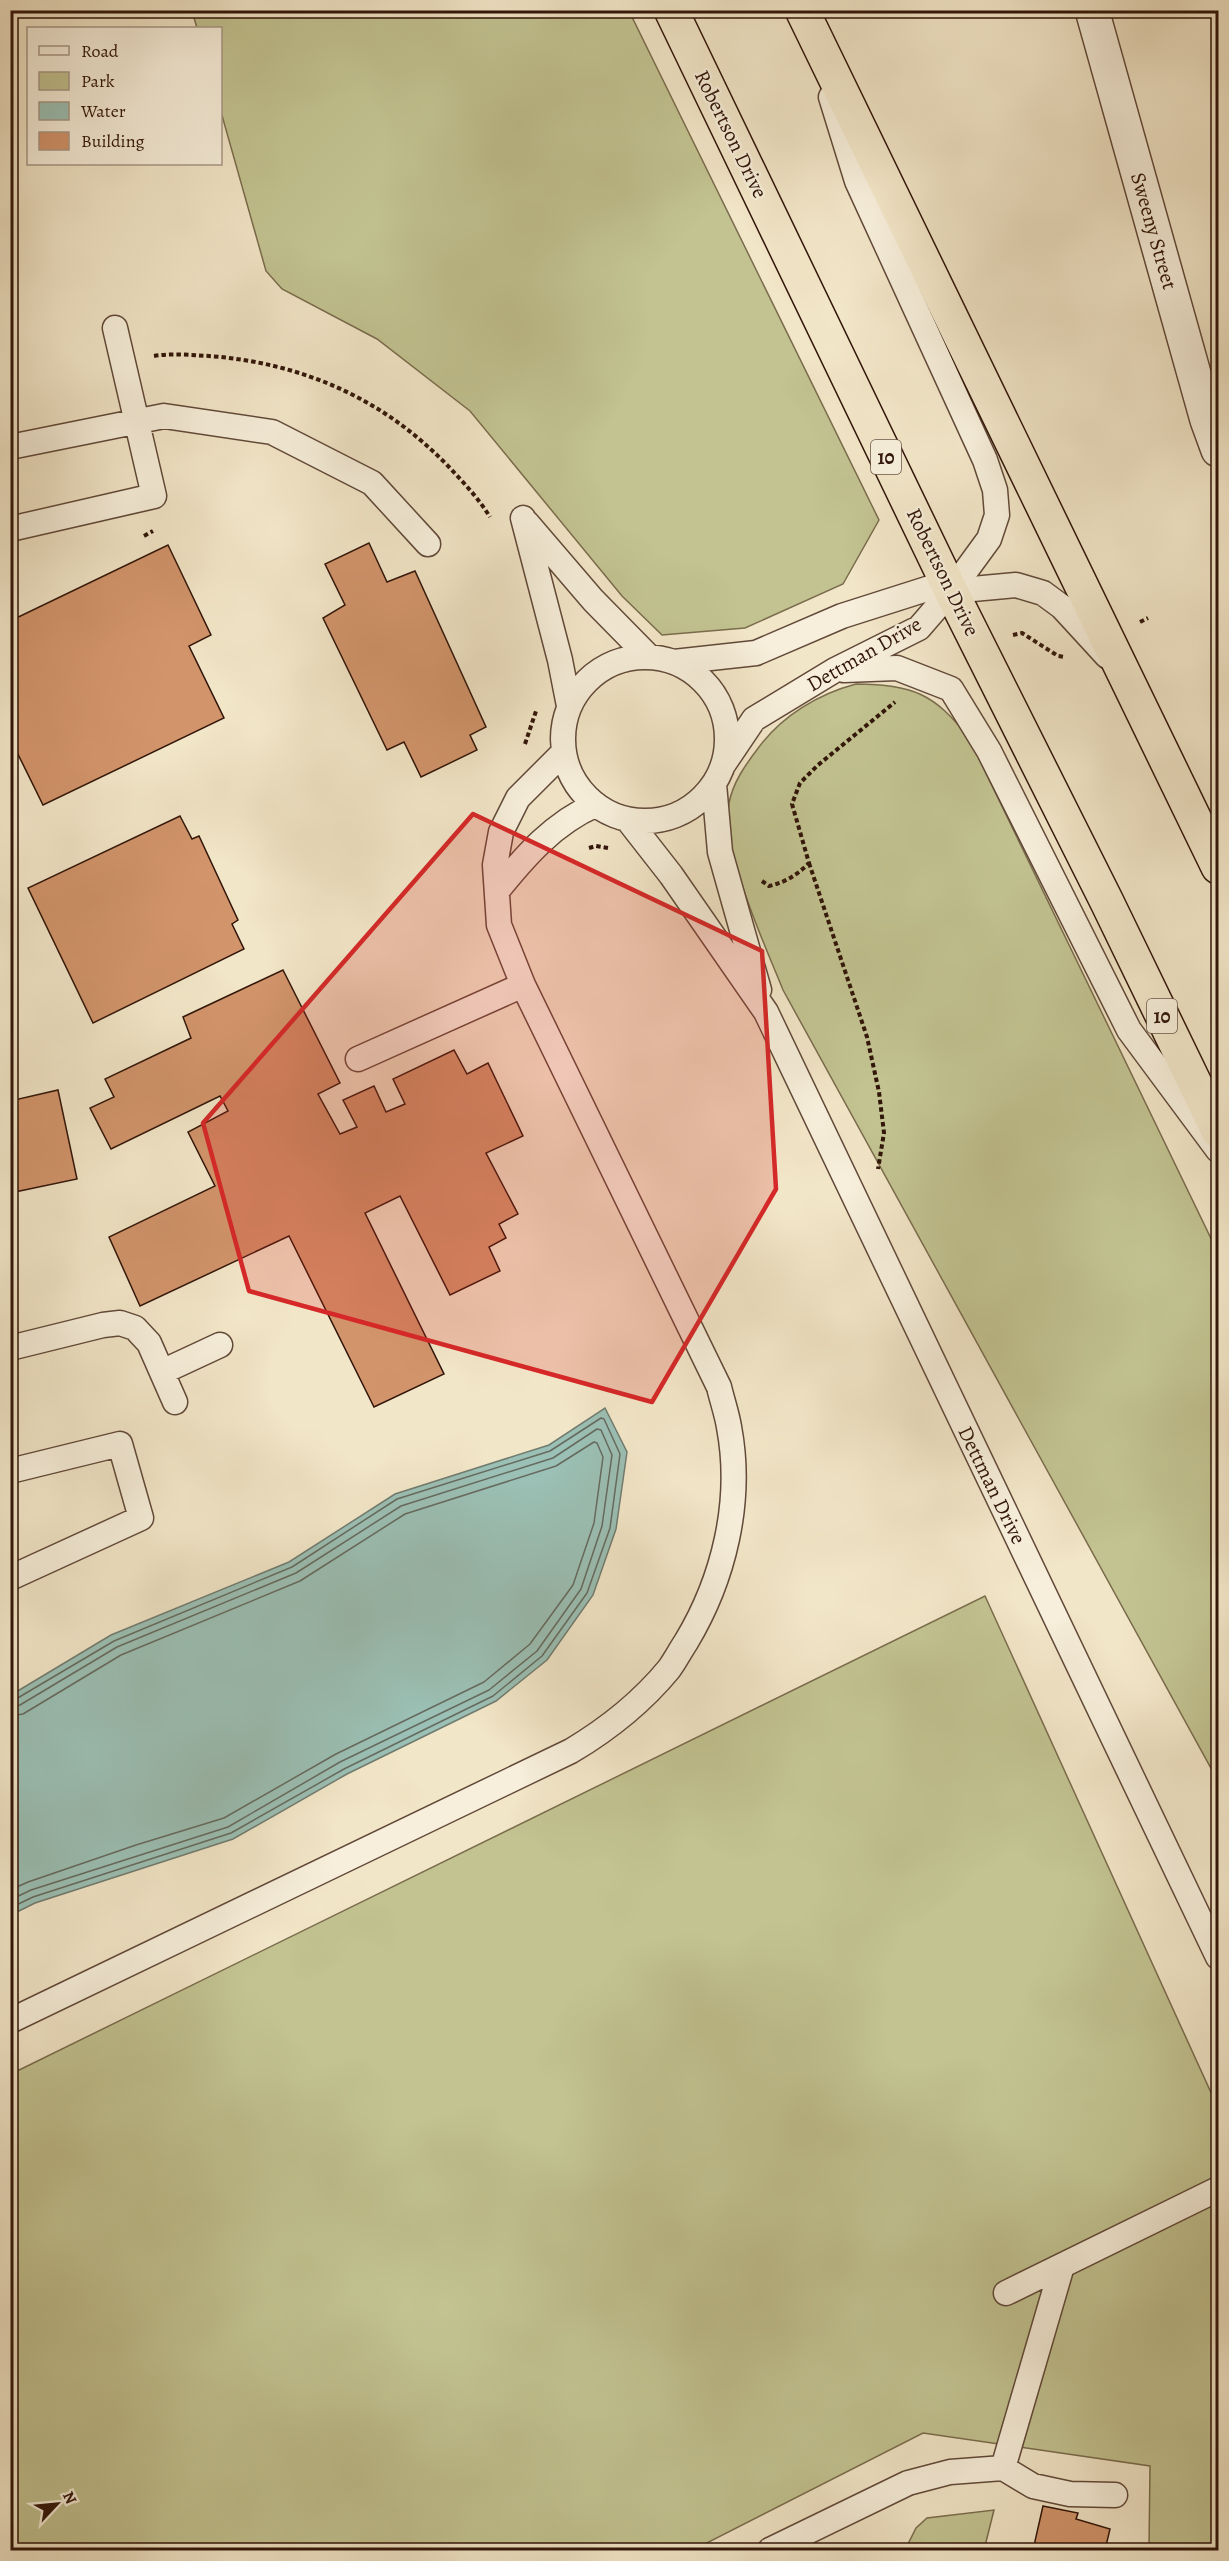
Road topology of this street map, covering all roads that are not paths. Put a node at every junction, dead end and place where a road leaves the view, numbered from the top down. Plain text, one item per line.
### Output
1 (671, 10) edge
2 (1092, 10) edge
3 (806, 18) edge
4 (115, 328) dead end
5 (137, 420) junction
6 (10, 447) edge
7 (1218, 450) edge
8 (10, 529) edge
9 (428, 544) dead end
10 (951, 591) junction
11 (1103, 644) junction
12 (649, 657) junction
13 (674, 662) junction
14 (835, 670) junction
15 (569, 706) junction
16 (564, 752) junction
17 (719, 774) junction
18 (595, 805) junction
19 (628, 820) junction
20 (1218, 867) edge
21 (497, 891) junction
22 (523, 986) junction
23 (766, 1012) junction
24 (358, 1059) dead end
25 (1218, 1131) edge
26 (1218, 1150) edge
27 (220, 1345) dead end
28 (10, 1348) edge
29 (162, 1372) junction
30 (176, 1402) dead end
31 (10, 1471) edge
32 (10, 1578) edge
33 (1218, 1957) edge
34 (10, 2021) edge
35 (1218, 2189) edge
36 (1062, 2266) junction
37 (1006, 2293) dead end
38 (1003, 2468) junction
39 (1115, 2495) dead end
40 (770, 2550) edge

1 - 10 highway, Robertson Drive / 10
2 - 7 street, Sweeny Street
3 - 10 lane
3 - 11 highway
4 - 5 lane
5 - 6 lane
5 - 8 lane
5 - 9 lane
10 - 11 lane
10 - 13 lane, Dettman Drive
10 - 14 lane, Dettman Drive
10 - 25 highway, Robertson Drive / 10
11 - 20 highway
12 - 13 lane
12 - 15 lane
12 - 15 lane
13 - 17 lane
14 - 17 lane, Dettman Drive
14 - 26 lane
15 - 16 lane
16 - 18 lane
16 - 21 lane
17 - 19 lane
17 - 23 lane, Dettman Drive
18 - 19 lane
18 - 21 lane
19 - 23 lane, Dettman Drive
21 - 22 lane
22 - 24 lane
22 - 34 lane
23 - 33 lane, Dettman Drive
27 - 29 lane
28 - 29 lane
29 - 30 lane
31 - 32 lane
35 - 36 lane
36 - 37 lane
36 - 38 lane
38 - 39 lane
38 - 40 lane

